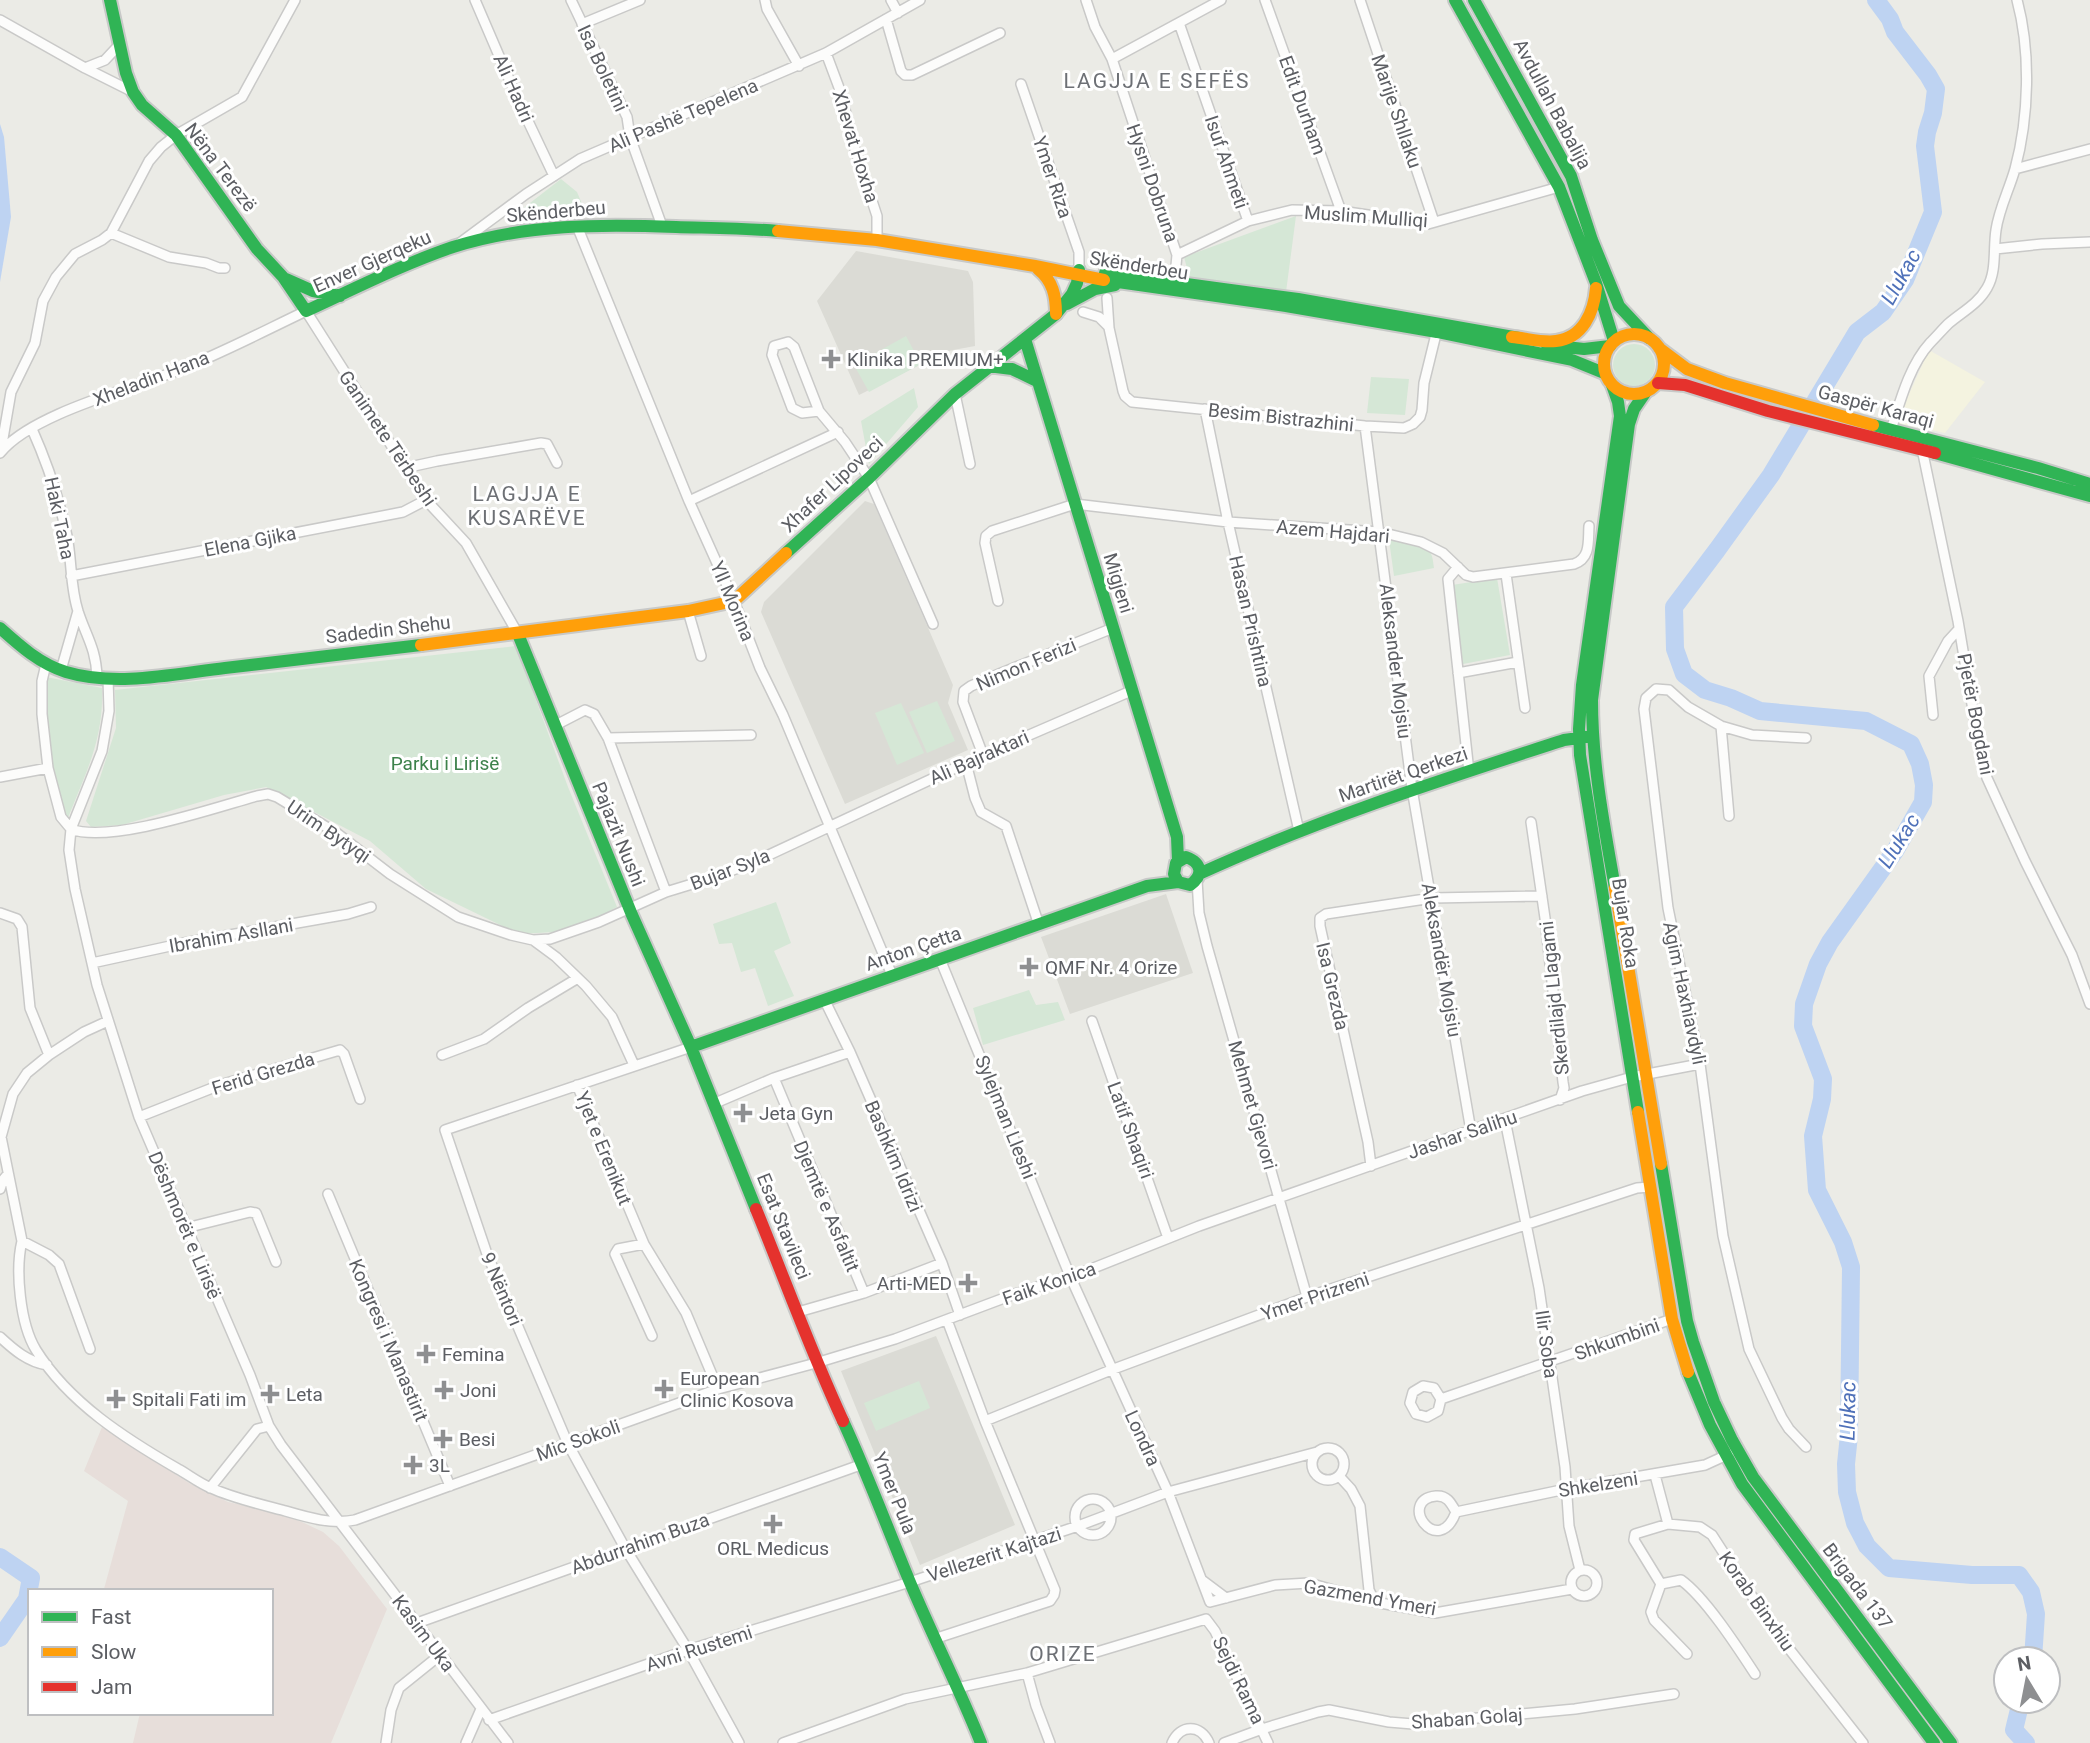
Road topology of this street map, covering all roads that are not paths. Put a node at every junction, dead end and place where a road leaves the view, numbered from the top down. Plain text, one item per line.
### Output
1 (110, 0) edge
2 (295, 0) edge
3 (475, 0) edge
4 (571, 0) edge
5 (640, 0) edge
6 (765, 0) edge
7 (891, 0) edge
8 (920, 0) edge
9 (1086, 0) edge
10 (1221, 0) edge
11 (1265, 0) edge
12 (1360, 0) edge
13 (1455, 0) edge
14 (1474, 0) edge
15 (2017, 0) edge
16 (898, 13) junction
17 (886, 19) junction
18 (0, 20) edge
19 (582, 23) junction
20 (1179, 23) junction
21 (1000, 33) dead end
22 (120, 45) junction
23 (826, 53) junction
24 (1112, 59) junction
25 (799, 66) junction
26 (85, 68) junction
27 (1021, 84) dead end
28 (133, 92) junction
29 (176, 135) junction
30 (630, 137) junction
31 (2090, 149) edge
32 (2015, 169) junction
33 (554, 176) junction
34 (1559, 187) junction
35 (1341, 211) junction
36 (1248, 221) junction
37 (1434, 222) junction
38 (577, 226) junction
39 (662, 226) junction
40 (111, 233) junction
41 (877, 240) junction
42 (2090, 242) edge
43 (455, 246) junction
44 (1995, 249) junction
45 (1177, 256) junction
46 (1035, 266) junction
47 (225, 268) dead end
48 (1079, 273) junction
49 (282, 277) junction
50 (1596, 283) junction
51 (1121, 284) junction
52 (1174, 285) junction
53 (340, 296) junction
54 (1107, 298) dead end
55 (1060, 310) junction
56 (306, 311) junction
57 (1083, 312) dead end
58 (1109, 328) junction
59 (1438, 328) junction
60 (1511, 337) junction
61 (1649, 338) junction
62 (1025, 339) junction
63 (1612, 343) junction
64 (1659, 348) junction
65 (988, 366) junction
66 (1604, 373) junction
67 (1038, 381) junction
68 (1658, 383) junction
69 (1612, 385) junction
70 (1644, 393) junction
71 (955, 394) junction
72 (1205, 409) junction
73 (819, 411) junction
74 (1826, 419) junction
75 (1365, 426) junction
76 (33, 429) junction
77 (1891, 430) junction
78 (838, 432) junction
79 (1922, 449) junction
80 (0, 452) edge
81 (557, 463) dead end
82 (970, 464) dead end
83 (405, 468) junction
84 (869, 478) junction
85 (2090, 484) edge
86 (2090, 496) edge
87 (426, 500) junction
88 (690, 501) junction
89 (1075, 504) junction
90 (1228, 522) junction
91 (1589, 526) dead end
92 (1380, 533) junction
93 (1458, 567) junction
94 (1506, 574) junction
95 (71, 576) junction
96 (734, 601) junction
97 (999, 601) dead end
98 (78, 611) junction
99 (688, 611) junction
100 (933, 624) dead end
101 (0, 628) edge
102 (1112, 628) junction
103 (1959, 629) junction
104 (518, 634) junction
105 (701, 656) dead end
106 (1518, 662) junction
107 (46, 664) junction
108 (61, 670) junction
109 (1458, 673) junction
110 (103, 678) junction
111 (1131, 691) junction
112 (1525, 708) dead end
113 (1933, 715) dead end
114 (554, 726) junction
115 (1721, 726) junction
116 (751, 735) dead end
117 (1585, 737) junction
118 (608, 738) junction
119 (1807, 738) dead end
120 (983, 755) junction
121 (966, 763) junction
122 (48, 768) junction
123 (1469, 772) junction
124 (0, 777) edge
125 (1412, 789) junction
126 (1729, 816) dead end
127 (1531, 822) dead end
128 (828, 826) junction
129 (71, 829) junction
130 (1299, 831) junction
131 (1188, 871) junction
132 (666, 892) junction
133 (1542, 896) junction
134 (1432, 898) junction
135 (371, 907) dead end
136 (630, 909) junction
137 (0, 914) edge
138 (1039, 925) junction
139 (533, 940) junction
140 (940, 958) junction
141 (92, 962) junction
142 (892, 975) junction
143 (578, 978) junction
144 (824, 999) junction
145 (2090, 1004) edge
146 (108, 1021) junction
147 (1092, 1021) dead end
148 (691, 1047) junction
149 (850, 1052) junction
150 (49, 1055) junction
151 (442, 1055) dead end
152 (634, 1065) junction
153 (1700, 1065) junction
154 (1646, 1074) junction
155 (1632, 1077) junction
156 (774, 1078) junction
157 (576, 1085) junction
158 (360, 1099) dead end
159 (1560, 1100) junction
160 (713, 1104) junction
161 (139, 1118) junction
162 (1505, 1120) junction
163 (1471, 1131) junction
164 (0, 1136) edge
165 (1371, 1166) junction
166 (8, 1174) junction
167 (1650, 1187) junction
168 (0, 1189) edge
169 (328, 1194) dead end
170 (1280, 1198) junction
171 (1527, 1226) junction
172 (187, 1228) junction
173 (1168, 1238) junction
174 (22, 1241) junction
175 (644, 1244) junction
176 (276, 1262) dead end
177 (942, 1264) junction
178 (1070, 1276) junction
179 (864, 1293) junction
180 (1307, 1297) junction
181 (798, 1312) junction
182 (960, 1315) junction
183 (947, 1320) junction
184 (1672, 1320) junction
185 (652, 1336) dead end
186 (0, 1337) edge
187 (90, 1349) dead end
188 (816, 1363) junction
189 (1550, 1363) junction
190 (47, 1365) junction
191 (1111, 1370) junction
192 (718, 1389) junction
193 (1441, 1399) dead end
194 (985, 1421) junction
195 (269, 1426) junction
196 (568, 1444) junction
197 (1806, 1447) dead end
198 (1317, 1452) junction
199 (1731, 1454) junction
200 (863, 1464) junction
201 (1655, 1475) junction
202 (1339, 1476) junction
203 (450, 1486) junction
204 (210, 1488) junction
205 (1566, 1489) junction
206 (1168, 1492) junction
207 (1456, 1512) junction
208 (1111, 1515) junction
209 (342, 1523) junction
210 (1668, 1524) junction
211 (1078, 1527) junction
212 (1034, 1540) junction
213 (625, 1548) junction
214 (1580, 1570) junction
215 (1201, 1580) junction
216 (910, 1582) junction
217 (1661, 1584) junction
218 (1572, 1589) junction
219 (1226, 1598) junction
220 (1210, 1602) joint
221 (1375, 1602) junction
222 (416, 1623) junction
223 (934, 1639) junction
224 (688, 1650) junction
225 (1687, 1654) dead end
226 (440, 1655) junction
227 (1027, 1673) junction
228 (1755, 1674) dead end
229 (959, 1688) junction
230 (1674, 1694) dead end
231 (481, 1709) junction
232 (489, 1720) junction
233 (1262, 1729) junction
234 (386, 1743) edge
235 (466, 1743) edge
236 (508, 1743) edge
237 (739, 1743) edge
238 (783, 1743) edge
239 (981, 1743) edge
240 (1050, 1743) edge
241 (1172, 1743) edge
242 (1209, 1743) edge
243 (1224, 1743) edge
244 (1268, 1743) edge
245 (1863, 1743) edge
246 (1934, 1743) edge
247 (1951, 1743) edge

1 - 22 main road, Nëna Terezë
2 - 29 street
3 - 33 street, Ali Hadri
4 - 19 street, Isa Boletini
5 - 19 street
6 - 25 street
7 - 16 street
8 - 16 street, Ali Pashë Tepelena
9 - 24 street, Hysni Dobruna
10 - 20 street
11 - 35 street, Edit Durham
12 - 37 street, Marije Shllaku
13 - 34 main road, Avdullah Babalija
14 - 61 main road, Avdullah Babalija
15 - 32 street
16 - 17 street, Ali Pashë Tepelena
17 - 21 street
17 - 23 street, Ali Pashë Tepelena
18 - 26 street
19 - 30 street, Isa Boletini
20 - 24 street
20 - 36 street, Isuf Ahmeti
22 - 26 street
22 - 28 main road, Nëna Terezë
23 - 25 street, Ali Pashë Tepelena
23 - 41 street, Xhevat Hoxha
24 - 45 street, Hysni Dobruna
25 - 30 street, Ali Pashë Tepelena
26 - 28 street
27 - 48 street, Ymer Riza
28 - 29 main road, Nëna Terezë
29 - 40 street
29 - 49 main road, Nëna Terezë
30 - 33 street, Ali Pashë Tepelena
30 - 39 street
31 - 32 street
32 - 44 street
33 - 43 street, Ali Pashë Tepelena
34 - 37 street, Muslim Mulliqi
34 - 50 main road, Avdullah Babalija
35 - 36 street, Muslim Mulliqi
35 - 37 street, Muslim Mulliqi
36 - 45 street, Muslim Mulliqi
38 - 39 main road, Skënderbeu
38 - 43 main road, Skënderbeu
38 - 88 street, Yll Morina
39 - 41 main road, Skënderbeu
40 - 47 street
40 - 80 street
41 - 46 main road, Skënderbeu
42 - 44 street
43 - 53 main road, Enver Gjerqeku
44 - 77 street
45 - 52 street, Hysni Dobruna
46 - 48 main road, Skënderbeu
46 - 55 main road
48 - 51 main road, Skënderbeu
48 - 52 main road, Skënderbeu
48 - 55 main road, Xhafer Lipoveci
49 - 53 main road
49 - 56 main road, Nëna Terezë
50 - 60 main road
50 - 63 main road, Avdullah Babalija
51 - 52 main road, Skënderbeu
51 - 55 main road
52 - 59 main road, Skënderbeu
53 - 56 main road, Enver Gjerqeku
54 - 58 street
55 - 62 main road, Xhafer Lipoveci
56 - 76 street, Xheladin Hana
56 - 83 street, Ganimete Tërbeshi
57 - 58 street
58 - 72 street, Besim Bistrazhini
59 - 60 main road, Skënderbeu
59 - 66 main road, Skënderbeu
59 - 75 street, Besim Bistrazhini
60 - 63 main road, Skënderbeu
61 - 63 main road
61 - 64 main road
62 - 65 main road, Xhafer Lipoveci
62 - 67 main road, Migjeni
63 - 66 main road
64 - 68 main road
64 - 74 main road, Gaspër Karaqi
65 - 67 main road
65 - 71 main road, Xhafer Lipoveci
66 - 69 main road
67 - 89 main road, Migjeni
68 - 70 main road
68 - 74 main road, Gaspër Karaqi
69 - 70 main road
69 - 117 main road, Bujar Roka
70 - 117 main road, Bujar Roka
71 - 82 street
71 - 84 main road, Xhafer Lipoveci
72 - 75 street, Besim Bistrazhini
72 - 90 street, Hasan Prishtina
73 - 73 street
73 - 78 street
74 - 77 main road, Gaspër Karaqi
74 - 79 main road, Gaspër Karaqi
75 - 92 street, Aleksander Mojsiu
76 - 80 street, Xheladin Hana
76 - 95 street, Haki Taha
77 - 85 main road, Gaspër Karaqi
78 - 84 street
78 - 88 street
79 - 86 main road, Gaspër Karaqi
79 - 103 street, Pjetër Bogdani
81 - 83 street
83 - 87 street, Ganimete Tërbeshi
84 - 96 main road, Xhafer Lipoveci
84 - 100 street
87 - 95 street, Elena Gjika
87 - 104 street, Ganimete Tërbeshi
88 - 96 street, Yll Morina
89 - 90 street, Azem Hajdari
89 - 97 street
89 - 102 main road, Migjeni
90 - 92 street, Azem Hajdari
90 - 130 street, Hasan Prishtina
91 - 94 street, Azem Hajdari
92 - 93 street, Azem Hajdari
92 - 125 street, Aleksander Mojsiu
93 - 94 street, Azem Hajdari
93 - 109 street
94 - 106 street
95 - 98 street, Haki Taha
96 - 99 main road, Sadedin Shehu
96 - 128 street, Yll Morina
98 - 108 street, Haki Taha
98 - 110 street, Haki Taha
99 - 104 main road, Sadedin Shehu
99 - 105 street
101 - 107 main road, Sadedin Shehu
102 - 111 main road, Migjeni
102 - 120 street, Nimon Ferizi
103 - 113 street
103 - 145 street, Pjetër Bogdani
104 - 110 main road, Sadedin Shehu
104 - 114 main road, Pajazit Nushi
106 - 109 street
106 - 112 street
107 - 108 main road, Sadedin Shehu
107 - 122 street, Dëshmorët e Lirisë
108 - 110 main road, Sadedin Shehu
109 - 123 street
110 - 129 street
111 - 120 street, Ali Bajraktari
111 - 131 main road, Migjeni
114 - 118 street
114 - 136 main road, Pajazit Nushi
115 - 119 street, Agim Haxhiavdyli
115 - 126 street
115 - 153 street, Agim Haxhiavdyli
116 - 118 street
117 - 123 main road, Martirët Qerkezi
117 - 154 main road, Bujar Roka
117 - 155 main road, Bujar Roka
118 - 132 street
120 - 121 street, Ali Bajraktari
121 - 128 street, Ali Bajraktari
121 - 138 street
122 - 124 street
122 - 129 street, Dëshmorët e Lirisë
123 - 125 main road, Martirët Qerkezi
125 - 130 main road, Martirët Qerkezi
125 - 134 street, Aleksandër Mojsiu
127 - 133 street, Skerdilajd Llagami
128 - 132 street, Bujar Syla
128 - 142 street, Yll Morina
129 - 139 street, Urim Bytyqi
129 - 141 street, Dëshmorët e Lirisë
130 - 131 main road, Martirët Qerkezi
131 - 138 main road, Anton Çetta
131 - 170 street, Mehmet Gjevori
132 - 136 street, Bujar Syla
133 - 134 street, Skerdilajd Llagami
133 - 159 street, Skerdilajd Llagami
134 - 163 street, Aleksandër Mojsiu
134 - 165 street, Isa Grezda
135 - 141 street, Ibrahim Asllani
136 - 139 street, Urim Bytyqi
136 - 148 main road, Pajazit Nushi
137 - 150 street
138 - 140 main road, Anton Çetta
139 - 143 street, Urim Bytyqi
140 - 142 main road, Anton Çetta
140 - 178 street, Sylejman Lleshi
141 - 146 street, Dëshmorët e Lirisë
142 - 144 main road, Anton Çetta
143 - 151 street
143 - 152 street, Urim Bytyqi
144 - 148 main road, Anton Çetta
144 - 149 street, Bashkim Idrizi
146 - 150 street
146 - 161 street, Dëshmorët e Lirisë
147 - 173 street, Latif Shaqiri
148 - 152 street, Yjet e Erenikut
148 - 160 main road, Esat Stavileci
149 - 156 street
149 - 177 street, Bashkim Idrizi
150 - 164 street
152 - 157 street, Yjet e Erenikut
153 - 154 street
153 - 197 street, Agim Haxhiavdyli
154 - 155 street, Jashar Salihu
154 - 199 main road, Bujar Roka
155 - 159 street, Jashar Salihu
155 - 167 main road, Bujar Roka
156 - 160 street
156 - 179 street, Djemtë e Asfaltit
157 - 175 street, Yjet e Erenikut
157 - 196 street, 9 Nëntori
158 - 161 street, Ferid Grezda
159 - 162 street, Jashar Salihu
160 - 181 main road, Esat Stavileci
161 - 172 street, Dëshmorët e Lirisë
162 - 163 street, Jashar Salihu
162 - 171 street, Ilir Soba
163 - 165 street, Jashar Salihu
164 - 166 street
165 - 170 street, Jashar Salihu
166 - 168 street
166 - 174 street
167 - 171 street, Ymer Prizreni
167 - 184 main road, Bujar Roka
169 - 203 street, Kongresi i Manastirit
170 - 173 street, Faik Konica
170 - 180 street, Mehmet Gjevori
171 - 180 street, Ymer Prizreni
171 - 189 street, Ilir Soba
172 - 176 street
172 - 195 street, Dëshmorët e Lirisë
173 - 178 street, Faik Konica
174 - 187 street
174 - 190 street
175 - 185 street
175 - 192 street, Yjet e Erenikut
177 - 179 street
177 - 182 street, Bashkim Idrizi
178 - 182 street, Faik Konica
178 - 191 street, Londra
179 - 181 street
180 - 191 street, Ymer Prizreni
181 - 188 main road, Esat Stavileci
182 - 183 street, Faik Konica
183 - 188 street, Faik Konica
183 - 194 street
184 - 189 street, Shkumbini
184 - 199 main road, Bujar Roka
186 - 190 street
188 - 192 street, Mic Sokoli
188 - 200 main road, Ymer Pula
189 - 193 street, Shkumbini
189 - 205 street, Ilir Soba
190 - 204 street
191 - 194 street, Ymer Prizreni
191 - 206 street, Londra
192 - 196 street, Mic Sokoli
194 - 212 street
195 - 204 street
195 - 209 street, Dëshmorët e Lirisë
196 - 203 street, Mic Sokoli
196 - 213 street, 9 Nëntori
198 - 202 street
198 - 202 street
198 - 206 street, Vellezerit Kajtazi
199 - 201 street, Shkelzeni
199 - 246 main road, Brigada 137
199 - 247 main road, Brigada 137
200 - 213 street, Abdurrahim Buza
200 - 216 main road, Ymer Pula
201 - 205 street, Shkelzeni
201 - 210 street
202 - 221 street
203 - 209 street, Mic Sokoli
204 - 209 street
205 - 207 street, Shkelzeni
205 - 214 street, Ilir Soba
206 - 208 street, Vellezerit Kajtazi
206 - 215 street, Londra
207 - 207 street, Shkelzeni
208 - 211 street, Vellezerit Kajtazi
208 - 211 street, Vellezerit Kajtazi
209 - 222 street, Kasim Uka
210 - 217 street
210 - 245 street, Korab Binxhiu
211 - 212 street, Vellezerit Kajtazi
212 - 216 street, Vellezerit Kajtazi
212 - 223 street
213 - 222 street, Abdurrahim Buza
213 - 224 street, 9 Nëntori
214 - 218 street
214 - 218 street
215 - 219 street
215 - 220 street, Londra
216 - 223 main road, Ymer Pula
216 - 224 street, Avni Rustemi
217 - 225 street
217 - 228 street
218 - 221 street, Gazmend Ymeri
219 - 220 street, Gazmend Ymeri
219 - 221 street, Gazmend Ymeri
222 - 226 street, Kasim Uka
223 - 229 main road, Ymer Pula
224 - 232 street, Avni Rustemi
224 - 237 street, 9 Nëntori
226 - 231 street, Kasim Uka
226 - 234 street
227 - 229 street
227 - 233 street, Sejdi Rama
227 - 240 street
229 - 238 street
229 - 239 main road, Ymer Pula
230 - 233 street, Shaban Golaj
231 - 232 street, Kasim Uka
231 - 235 street
232 - 236 street, Kasim Uka
233 - 243 street, Shaban Golaj
233 - 244 street, Sejdi Rama
241 - 242 street

